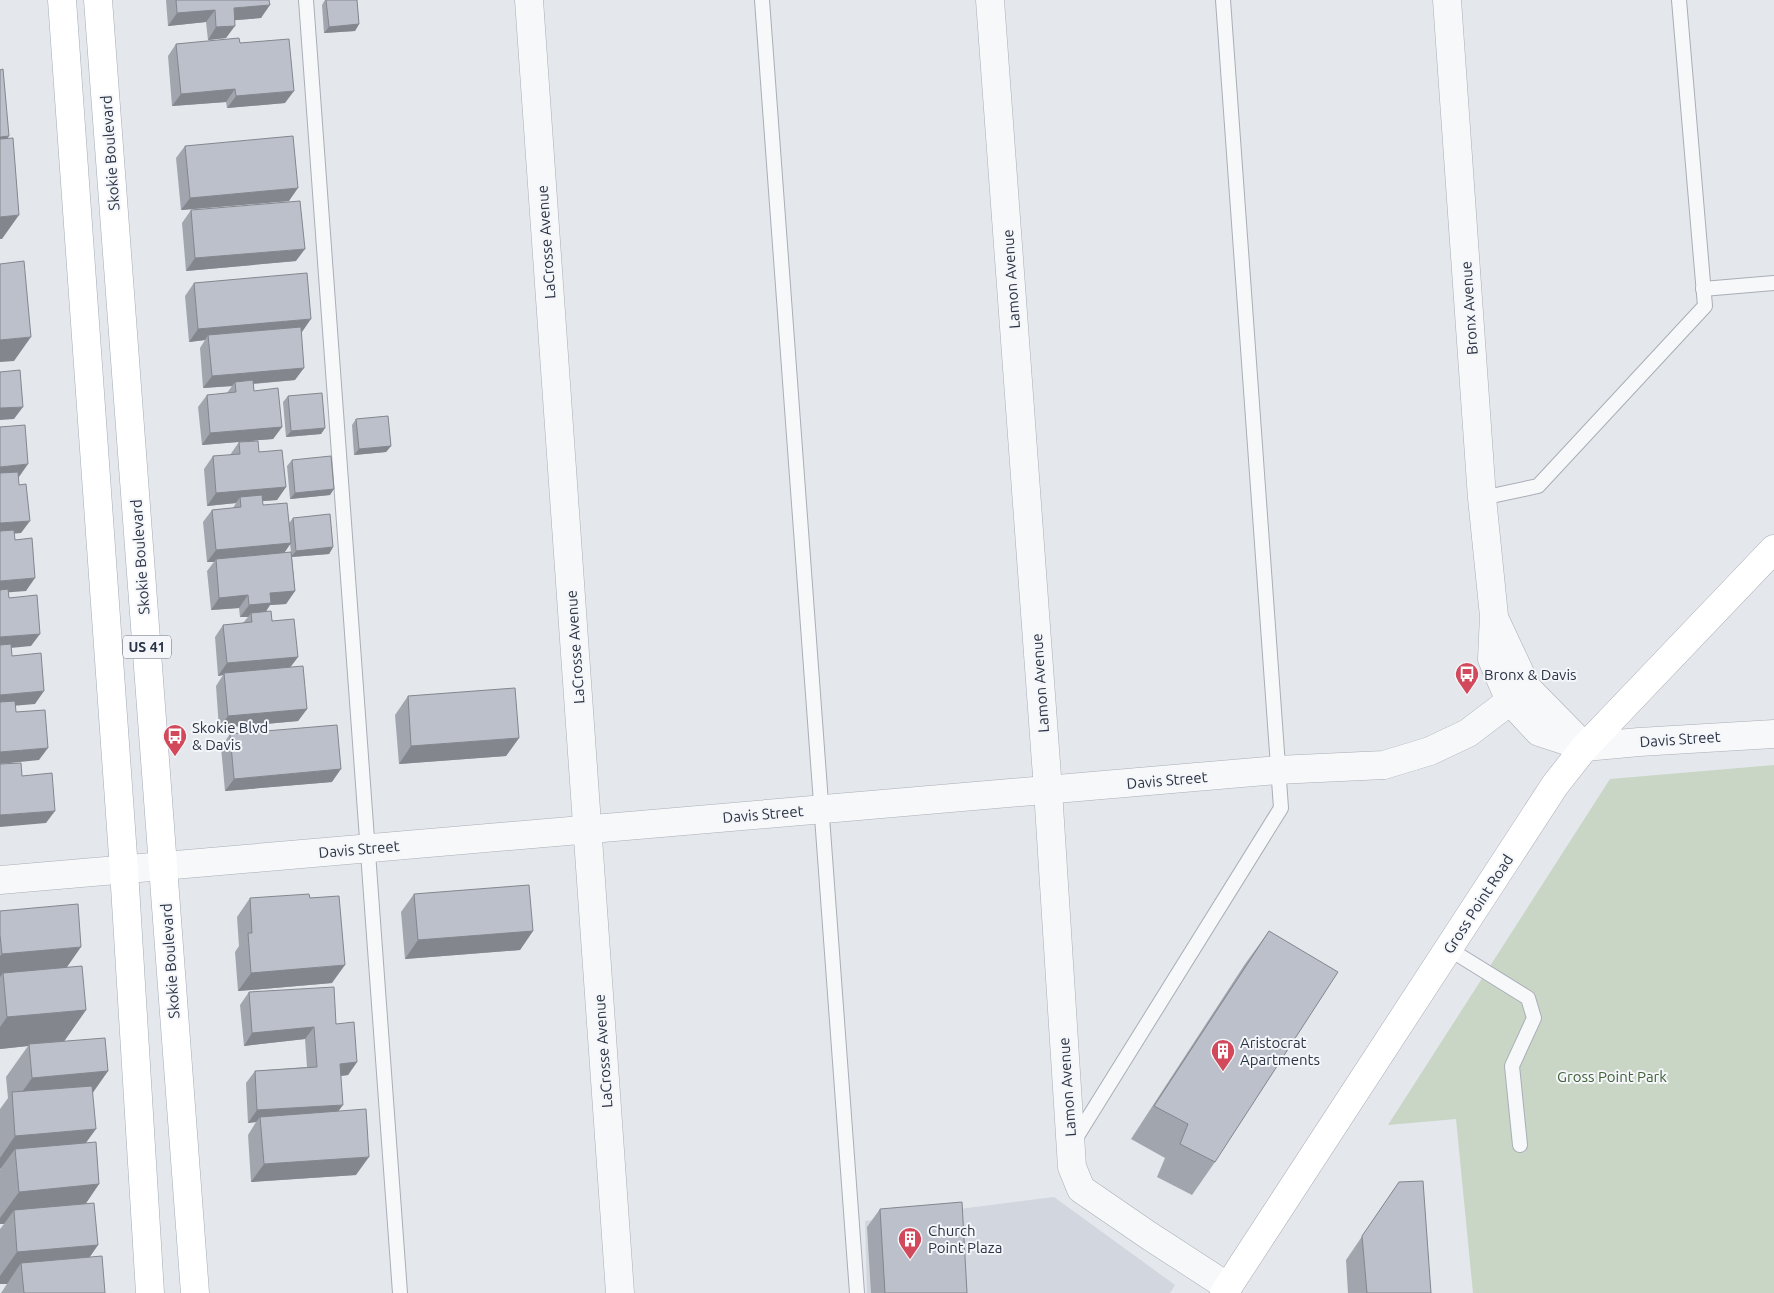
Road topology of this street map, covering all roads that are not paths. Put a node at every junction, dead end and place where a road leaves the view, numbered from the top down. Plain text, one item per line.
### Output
1 (62, 0) edge
2 (98, 0) edge
3 (306, 0) edge
4 (529, 0) edge
5 (762, 0) edge
6 (990, 0) edge
7 (1223, 0) edge
8 (1447, 0) edge
9 (1679, 0) edge
10 (1774, 283) edge
11 (1703, 288) junction
12 (1482, 498) junction
13 (1774, 549) edge
14 (1494, 616) junction
15 (1510, 701) junction
16 (1774, 734) edge
17 (1585, 748) junction
18 (1277, 770) junction
19 (1048, 790) junction
20 (822, 809) junction
21 (587, 829) junction
22 (367, 848) junction
23 (163, 866) junction
24 (124, 870) junction
25 (0, 880) edge
26 (1449, 949) junction
27 (1520, 1145) dead end
28 (1071, 1146) junction
29 (1226, 1290) edge
30 (150, 1293) edge
31 (195, 1293) edge
32 (400, 1293) edge
33 (620, 1293) edge
34 (857, 1293) edge

1 - 24 main road, US 41
2 - 23 main road, Skokie Boulevard / US 41
3 - 22 lane
4 - 21 street, LaCrosse Avenue
5 - 20 lane
6 - 19 street, Lamon Avenue
7 - 18 lane
8 - 12 street, Bronx Avenue
9 - 11 lane
10 - 11 lane
11 - 12 lane
12 - 14 street, Bronx Avenue
13 - 17 main road, Gross Point Road
14 - 15 street, Bronx Avenue
14 - 17 street, Bronx Avenue
15 - 17 street, Bronx Avenue
15 - 18 street, Davis Street
16 - 17 street, Davis Street
17 - 26 main road, Gross Point Road
18 - 19 street, Davis Street
18 - 28 lane
19 - 20 street, Davis Street
19 - 28 street, Lamon Avenue
20 - 21 street, Davis Street
20 - 34 lane
21 - 22 street, Davis Street
21 - 33 street, LaCrosse Avenue
22 - 23 street, Davis Street
22 - 32 lane
23 - 24 street, Davis Street
23 - 31 main road, Skokie Boulevard / US 41
24 - 25 street, Davis Street
24 - 30 main road, US 41
26 - 27 lane
26 - 29 main road, Gross Point Road
28 - 29 street, Lamon Avenue

